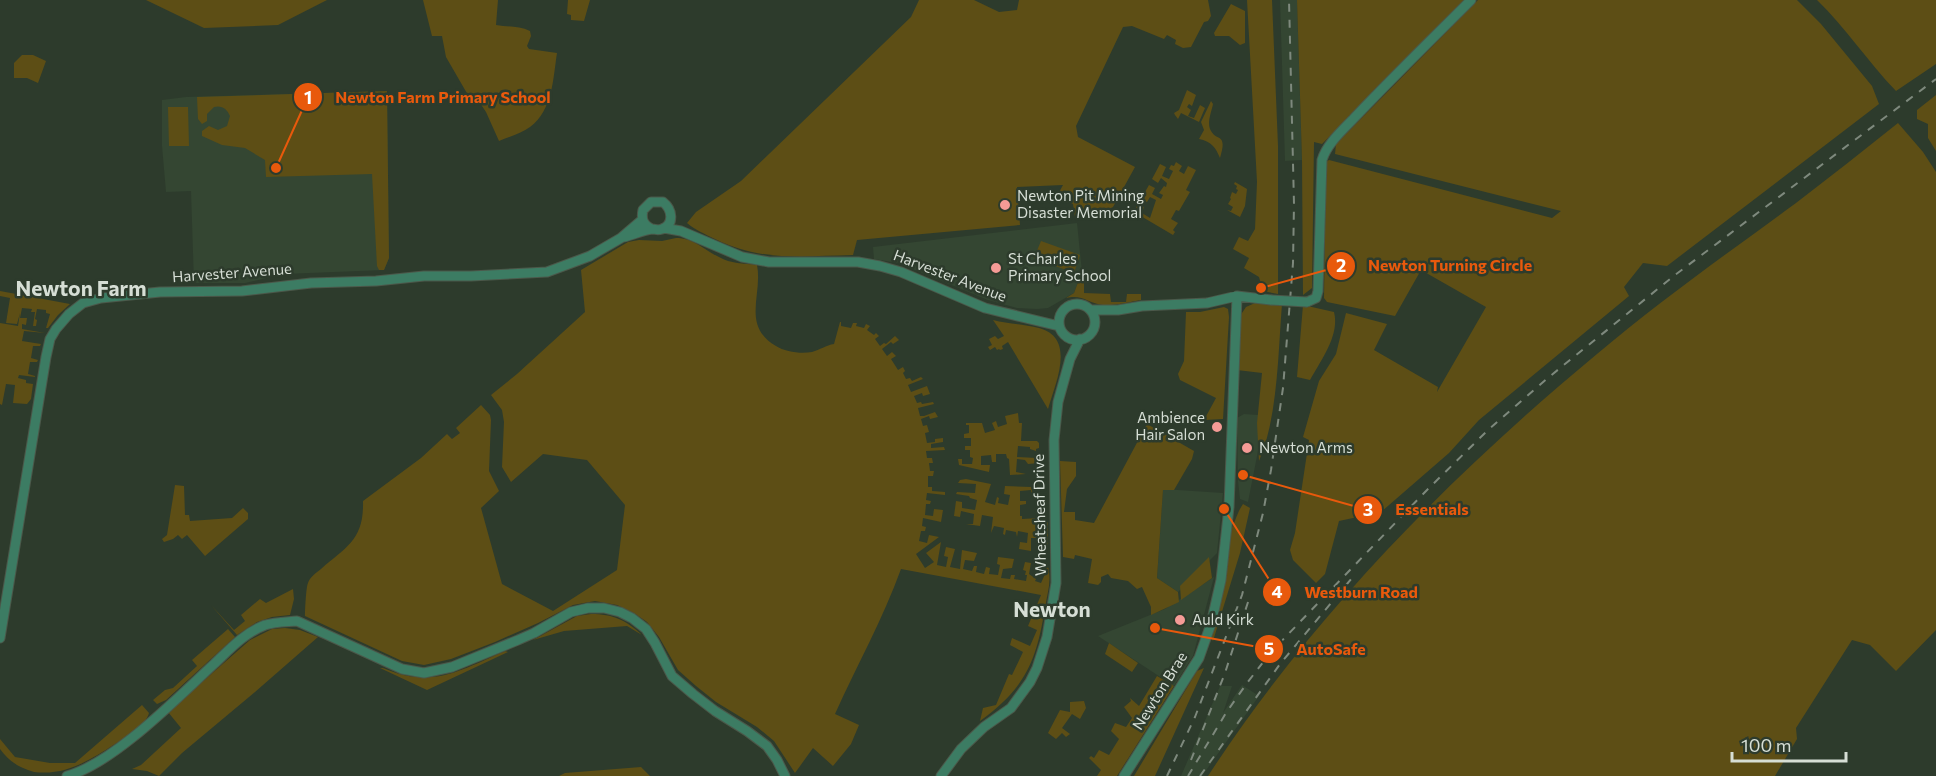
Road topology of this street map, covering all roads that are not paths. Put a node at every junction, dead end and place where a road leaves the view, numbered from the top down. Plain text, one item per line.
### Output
1 (1471, 0) edge
2 (671, 214) junction
3 (642, 220) junction
4 (664, 228) junction
5 (652, 229) junction
6 (681, 231) junction
7 (621, 238) junction
8 (1237, 296) junction
9 (1091, 310) junction
10 (1118, 310) junction
11 (1060, 314) junction
12 (1034, 319) junction
13 (1095, 323) junction
14 (1059, 326) junction
15 (1066, 336) junction
16 (1080, 339) junction
17 (1070, 359) junction
18 (0, 638) edge
19 (67, 776) edge
20 (785, 776) edge
21 (941, 776) edge
22 (1124, 776) edge

1 - 8 street, bridge
2 - 3 street
2 - 4 street
2 - 6 street
3 - 5 street
3 - 7 street, Harvester Avenue
4 - 5 street
4 - 6 street, Harvester Avenue
5 - 7 street, Harvester Avenue
6 - 12 street, Harvester Avenue
7 - 18 street, Harvester Avenue
8 - 10 street
8 - 22 street, Newton Brae
9 - 10 street
9 - 11 street
9 - 13 street
10 - 13 street
11 - 12 street, Harvester Avenue
11 - 14 street
12 - 14 street, Harvester Avenue
13 - 16 street
14 - 15 street
15 - 16 street
15 - 17 street, Wheatsheaf Drive
16 - 17 street, Wheatsheaf Drive
17 - 21 street, Wheatsheaf Drive
19 - 20 street

